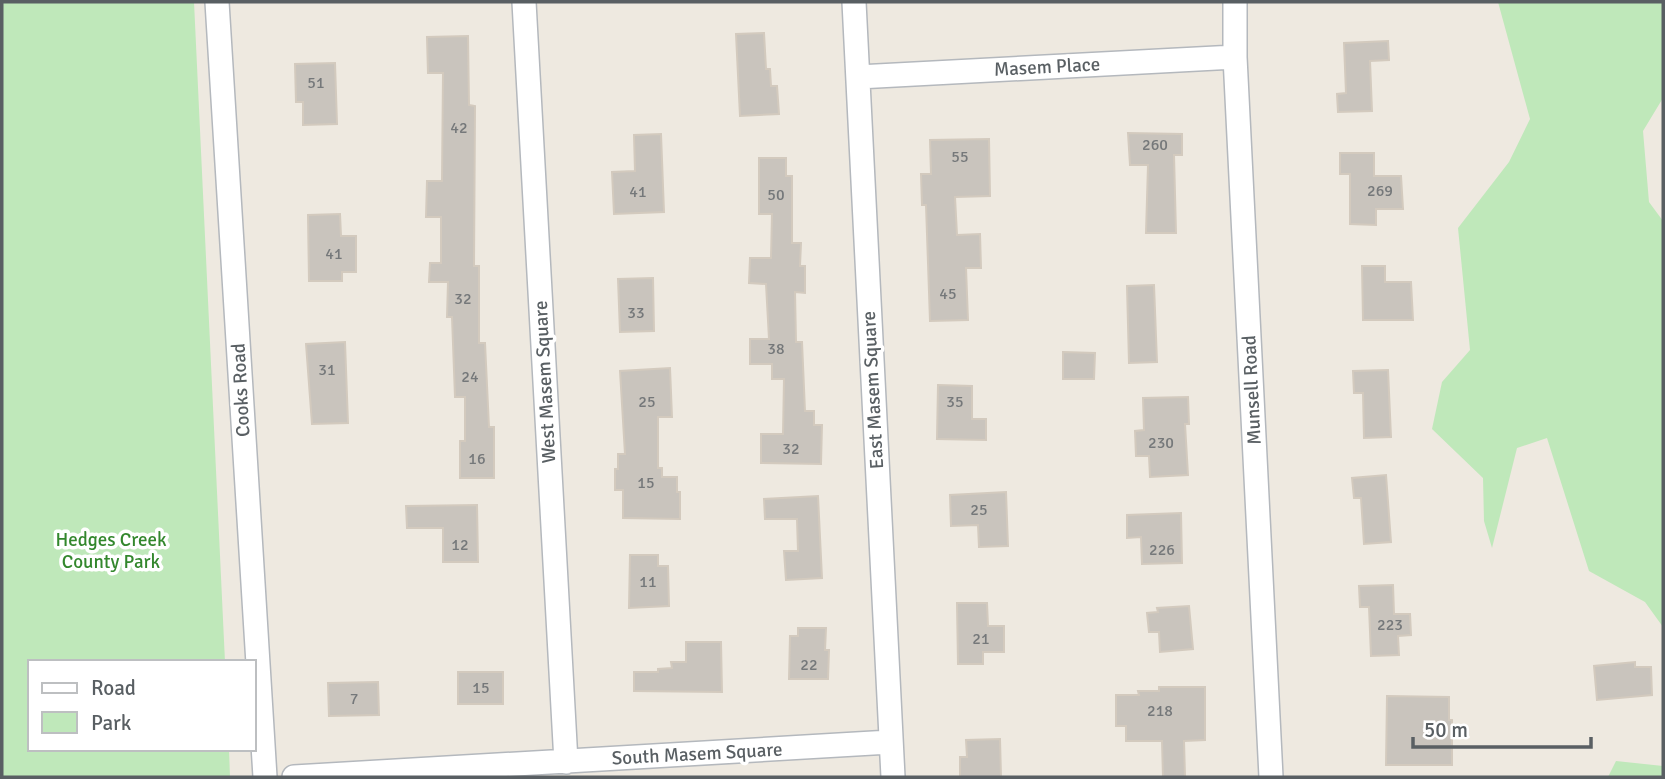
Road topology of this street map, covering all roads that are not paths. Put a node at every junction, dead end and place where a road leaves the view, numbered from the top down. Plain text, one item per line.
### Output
1 (217, 2) edge
2 (524, 2) edge
3 (853, 2) edge
4 (1235, 2) edge
5 (1235, 57) junction
6 (858, 77) junction
7 (890, 742) junction
8 (566, 762) junction
9 (265, 777) edge
10 (295, 777) edge
11 (893, 777) edge
12 (1271, 777) edge

1 - 9 street, Cooks Road
2 - 8 street, West Masem Square
3 - 6 street, East Masem Square
4 - 5 street, Munsell Road
5 - 6 street, Masem Place
5 - 12 street, Munsell Road
6 - 7 street, East Masem Square
7 - 8 street, South Masem Square
7 - 11 street, East Masem Square
8 - 10 street, South Masem Square

